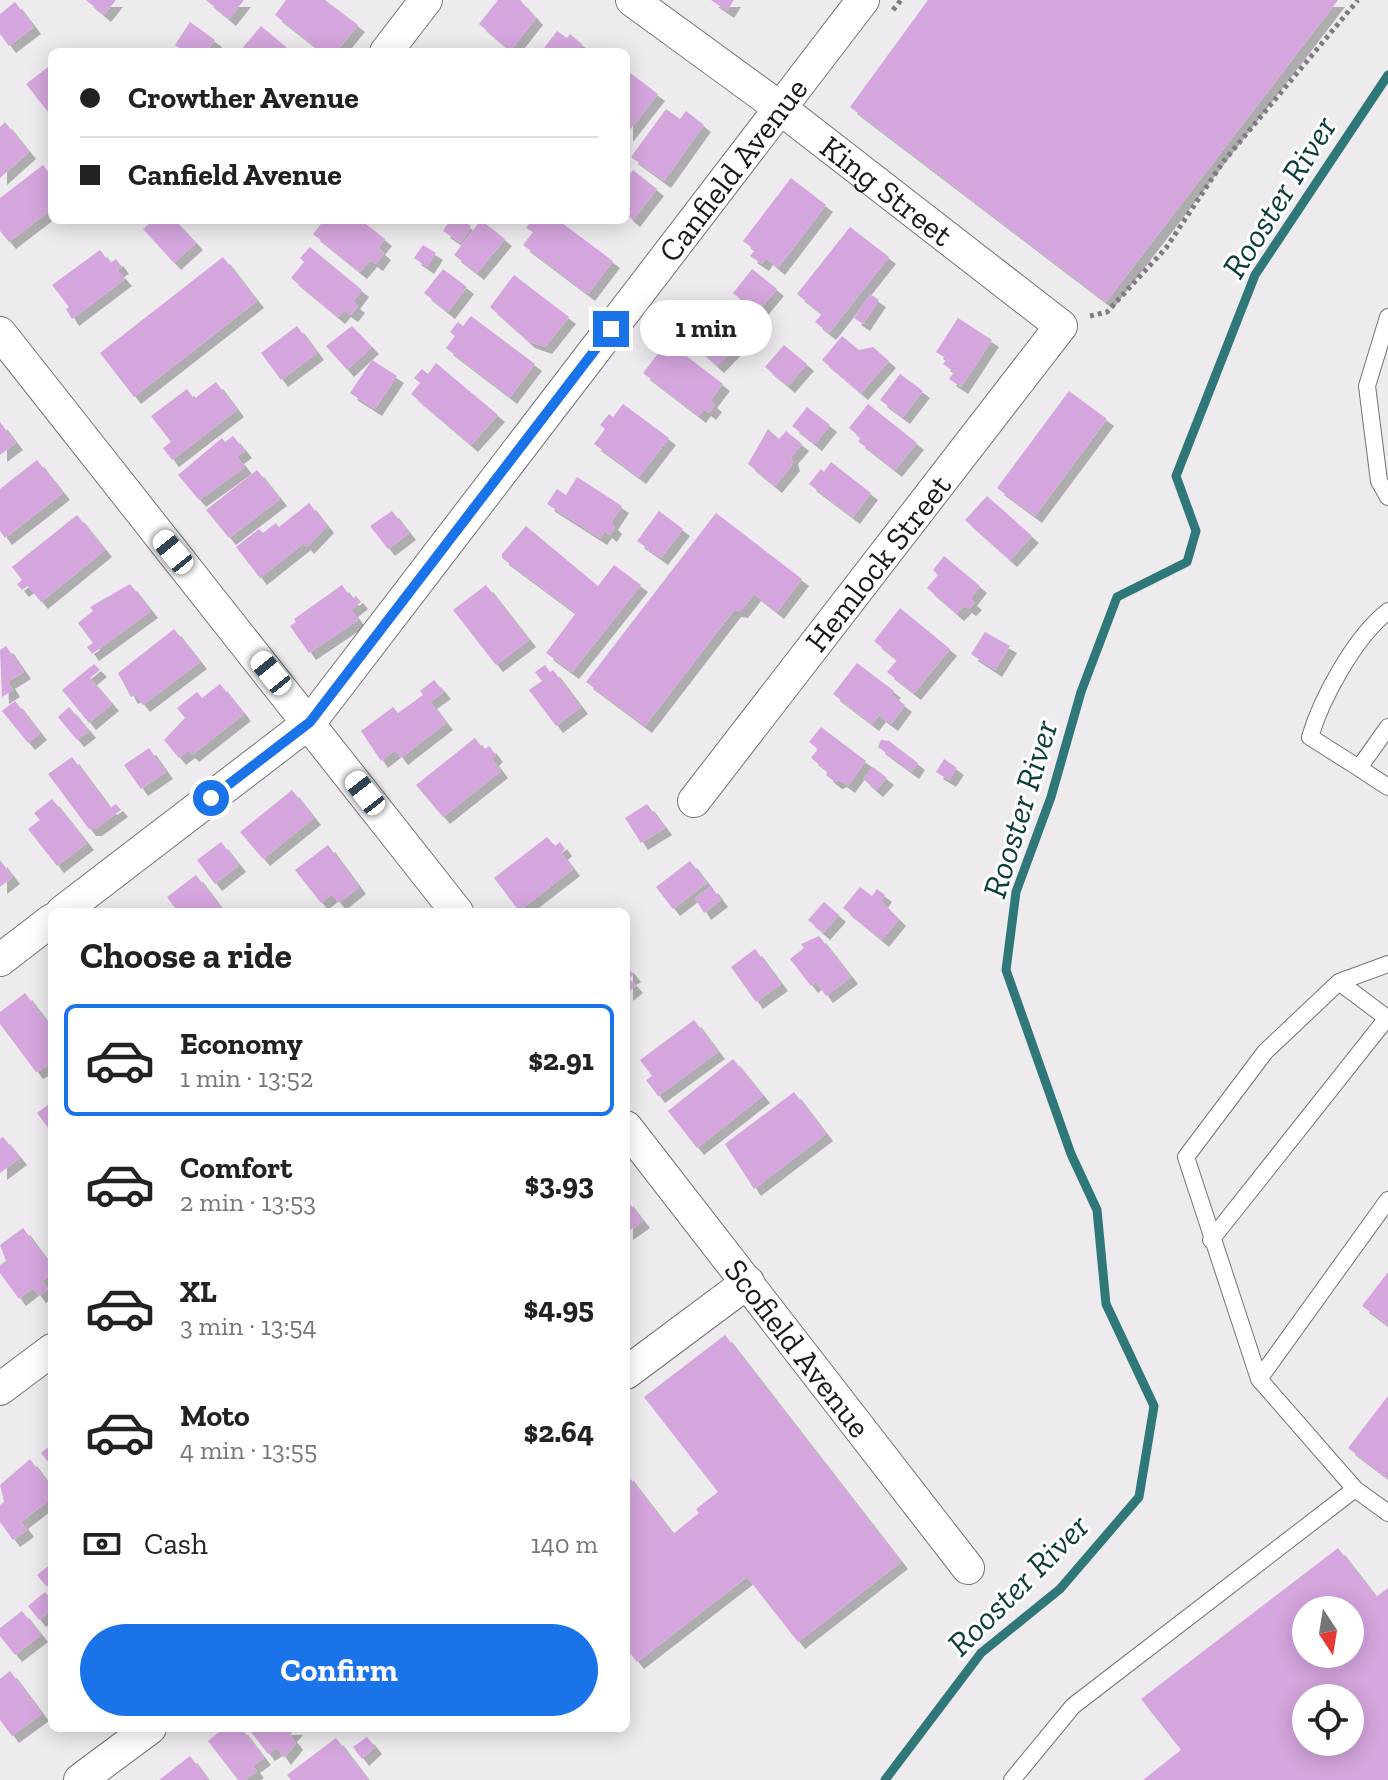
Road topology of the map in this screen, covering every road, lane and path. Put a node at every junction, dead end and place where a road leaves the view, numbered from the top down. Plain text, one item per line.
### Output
1 (426, 0) edge
2 (632, 0) edge
3 (901, 0) edge
4 (1358, 0) edge
5 (877, 6) edge
6 (389, 48) edge
7 (780, 108) junction
8 (1071, 316) junction
9 (1388, 317) edge
10 (0, 333) edge
11 (1388, 497) edge
12 (1388, 611) edge
13 (310, 722) junction
14 (1388, 727) edge
15 (1359, 768) junction
16 (1388, 787) edge
17 (694, 801) dead end
18 (67, 908) edge
19 (454, 908) edge
20 (48, 923) edge
21 (0, 960) edge
22 (1388, 964) edge
23 (1339, 982) junction
24 (630, 1132) edge
25 (1388, 1200) edge
26 (1211, 1240) junction
27 (748, 1282) junction
28 (48, 1353) edge
29 (630, 1370) edge
30 (1259, 1379) junction
31 (0, 1389) edge
32 (1355, 1489) junction
33 (1388, 1513) edge
34 (968, 1568) dead end
35 (145, 1732) edge
36 (80, 1780) edge
37 (1012, 1780) edge

1 - 6 street
2 - 7 street, King Street
3 - 5 path
4 - 8 path
5 - 7 street, Canfield Avenue
7 - 8 street, King Street
7 - 13 street, Canfield Avenue
8 - 17 street, Hemlock Street
9 - 11 lane
10 - 13 street
12 - 15 lane
13 - 18 street, Canfield Avenue
13 - 19 street
14 - 15 lane
15 - 16 lane
20 - 21 street
22 - 23 lane
23 - 26 lane
23 - 26 lane
24 - 27 street, Scofield Avenue
25 - 30 lane
26 - 30 lane
27 - 29 street
27 - 34 street, Scofield Avenue
28 - 31 street
30 - 32 lane
32 - 33 lane
32 - 37 lane
35 - 36 street

